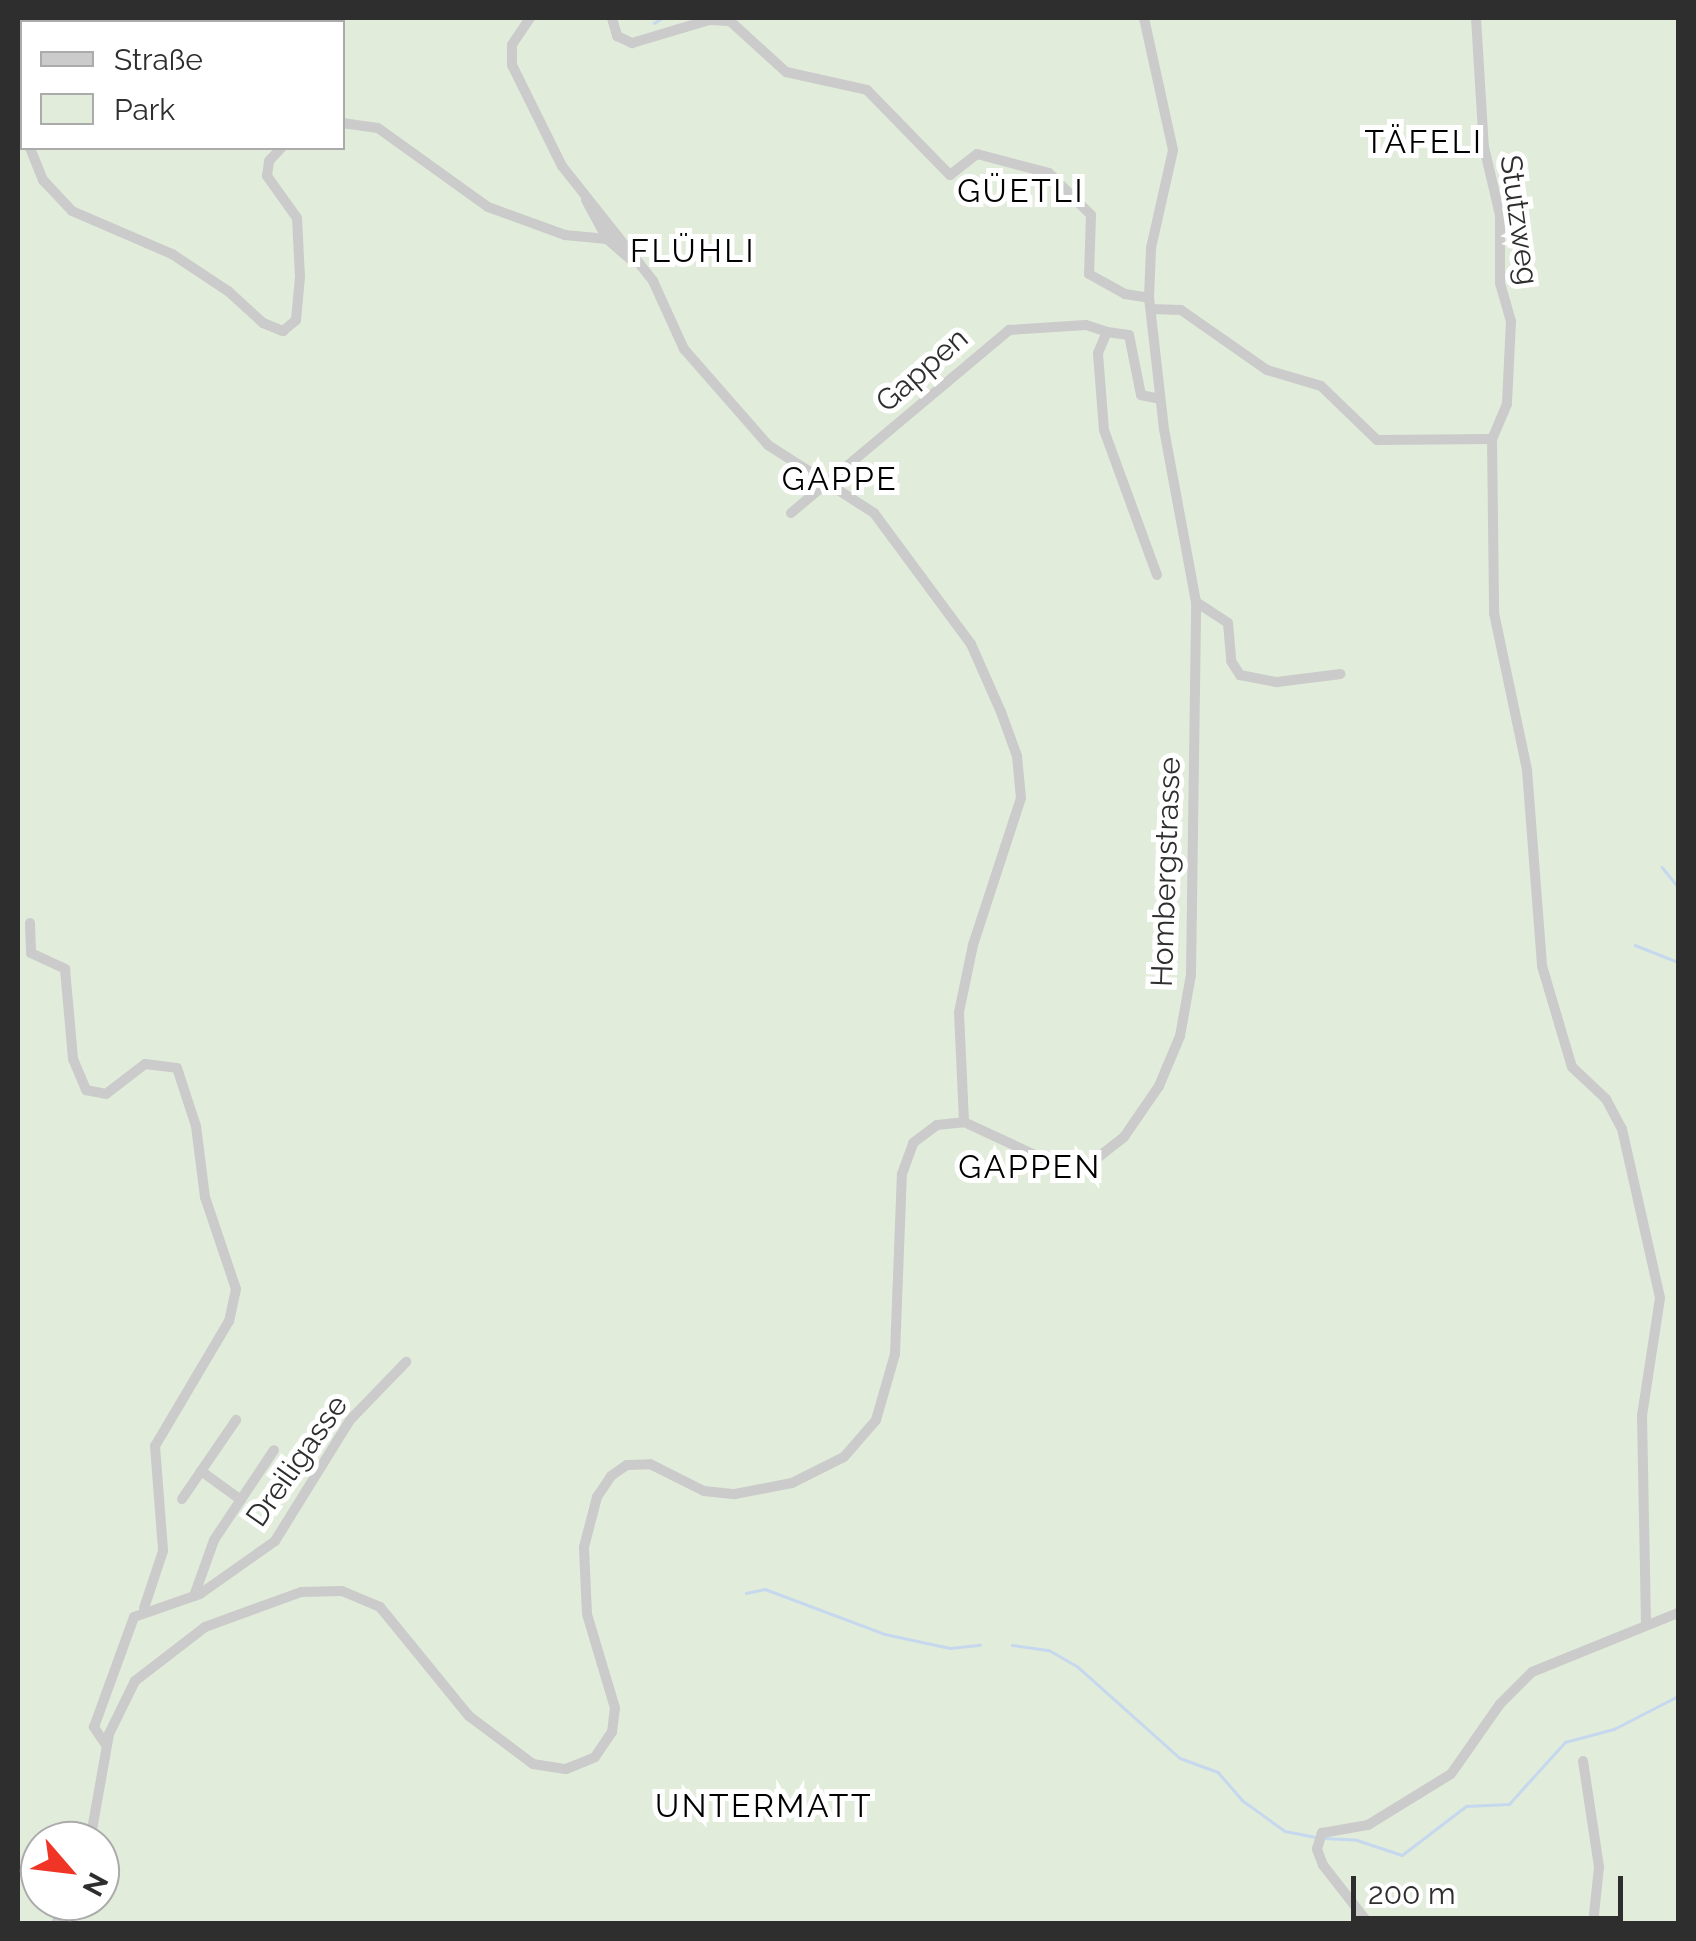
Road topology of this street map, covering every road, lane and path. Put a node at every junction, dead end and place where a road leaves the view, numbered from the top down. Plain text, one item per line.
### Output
1 (530, 18) edge
2 (612, 18) edge
3 (1144, 18) edge
4 (1476, 18) edge
5 (345, 123) edge
6 (31, 150) edge
7 (279, 150) edge
8 (579, 188) junction
9 (607, 239) junction
10 (647, 273) junction
11 (1150, 304) junction
12 (1107, 332) junction
13 (1160, 398) junction
14 (1492, 439) junction
15 (828, 480) junction
16 (791, 513) dead end
17 (1158, 575) dead end
18 (1196, 602) junction
19 (1340, 674) dead end
20 (30, 923) dead end
21 (964, 1122) junction
22 (406, 1362) dead end
23 (236, 1420) dead end
24 (274, 1450) dead end
25 (201, 1471) junction
26 (182, 1499) dead end
27 (241, 1500) junction
28 (193, 1597) junction
29 (144, 1608) junction
30 (1678, 1613) edge
31 (1646, 1624) junction
32 (106, 1745) junction
33 (1583, 1760) dead end
34 (93, 1821) edge
35 (1369, 1924) edge
36 (1593, 1924) edge

1 - 8 street
2 - 11 street
3 - 11 street, Hombergstrasse
4 - 14 street, Stutzweg
5 - 9 street
6 - 7 street
8 - 9 street
8 - 10 street
9 - 10 street
10 - 15 street
11 - 13 street, Hombergstrasse
11 - 14 street
12 - 13 street
12 - 15 street, Gappen
12 - 17 street
13 - 18 street, Hombergstrasse
14 - 31 street, Stutzweg
15 - 16 street, Gappen
15 - 21 street
18 - 19 street
18 - 21 street, Hombergstrasse
20 - 29 street
21 - 32 street
22 - 28 street, Dreiligasse
23 - 25 street
24 - 27 street
25 - 26 street
25 - 27 street
27 - 28 street
28 - 29 street, Dreiligasse
29 - 32 street
30 - 31 street
31 - 35 street
32 - 34 street
33 - 36 street

